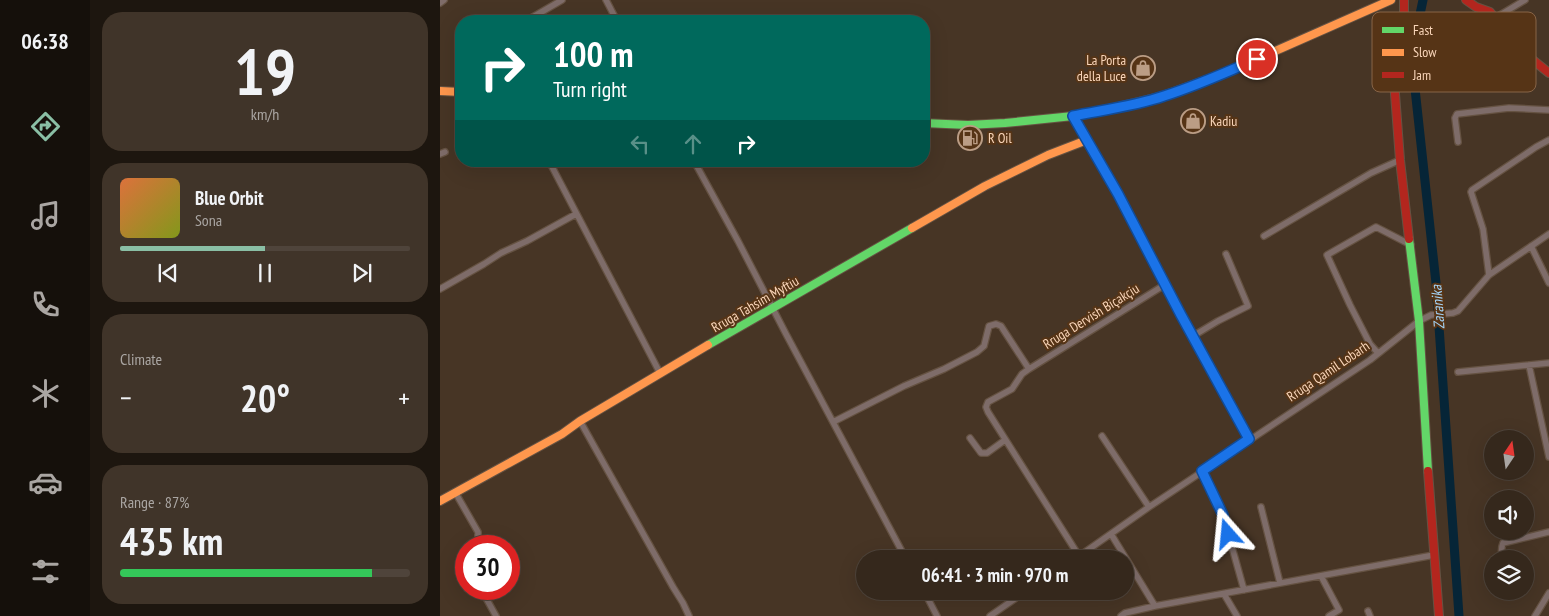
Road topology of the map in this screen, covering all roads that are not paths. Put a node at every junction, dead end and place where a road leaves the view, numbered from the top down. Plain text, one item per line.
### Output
1 (444, 0) edge
2 (562, 0) edge
3 (606, 0) edge
4 (1391, 0) edge
5 (1466, 0) edge
6 (1525, 0) edge
7 (440, 3) edge
8 (1490, 12) edge
9 (1505, 12) edge
10 (536, 15) edge
11 (614, 15) edge
12 (1536, 63) edge
13 (1549, 72) edge
14 (440, 91) edge
15 (455, 92) edge
16 (1395, 92) edge
17 (1549, 110) edge
18 (1073, 116) junction
19 (930, 123) edge
20 (1087, 140) junction
21 (1549, 140) edge
22 (1458, 142) dead end
23 (1400, 160) junction
24 (552, 167) edge
25 (697, 167) edge
26 (576, 214) junction
27 (1549, 234) edge
28 (1264, 236) dead end
29 (1410, 244) junction
30 (1531, 246) junction
31 (1226, 254) dead end
32 (1490, 276) junction
33 (1549, 283) edge
34 (1166, 284) junction
35 (440, 289) edge
36 (773, 308) junction
37 (1419, 321) junction
38 (1193, 336) junction
39 (1378, 354) junction
40 (1549, 363) edge
41 (1530, 366) junction
42 (1029, 369) junction
43 (1458, 372) dead end
44 (660, 373) junction
45 (580, 421) junction
46 (834, 422) junction
47 (1102, 436) dead end
48 (970, 438) dead end
49 (1249, 439) junction
50 (1005, 440) junction
51 (1549, 457) edge
52 (1202, 471) junction
53 (455, 492) junction
54 (440, 501) edge
55 (1149, 506) junction
56 (1260, 507) dead end
57 (1549, 532) edge
58 (1111, 534) junction
59 (478, 535) edge
60 (901, 550) edge
61 (1073, 550) edge
62 (1087, 550) edge
63 (1502, 550) edge
64 (1434, 555) junction
65 (1321, 576) junction
66 (1280, 583) junction
67 (1244, 590) junction
68 (1549, 593) edge
69 (1224, 594) junction
70 (487, 600) edge
71 (929, 600) edge
72 (1013, 600) edge
73 (1155, 606) junction
74 (496, 616) edge
75 (689, 616) edge
76 (937, 616) edge
77 (990, 616) edge
78 (1121, 616) edge
79 (1237, 616) edge
80 (1330, 616) edge
81 (1439, 616) edge
82 (1535, 616) edge

1 - 7 street
2 - 10 street
3 - 11 street
4 - 18 street
5 - 8 street
6 - 9 street
12 - 13 street
14 - 15 street
16 - 23 street
17 - 22 street
18 - 19 street
18 - 20 street
20 - 34 street
20 - 36 street, Rruga Tahsim Myftiu
21 - 32 street
23 - 28 street
23 - 29 street
24 - 26 street
25 - 36 street
26 - 35 street
26 - 44 street
27 - 30 street
29 - 37 street
29 - 39 street
30 - 32 street
30 - 33 street
31 - 38 street
32 - 37 street, Rruga Qamil Lobarh
34 - 38 street
34 - 42 street, Rruga Dervish Biçakçiu
36 - 44 street, Rruga Tahsim Myftiu
36 - 46 street
37 - 39 street, Rruga Qamil Lobarh
37 - 64 street
38 - 49 street
39 - 49 street, Rruga Qamil Lobarh
40 - 41 street
41 - 43 street
41 - 51 street
42 - 46 street
42 - 50 street, Rruga Dervish Biçakçiu
44 - 45 street, Rruga Tahsim Myftiu
45 - 53 street, Rruga Tahsim Myftiu
45 - 75 street
46 - 60 street
47 - 55 street
48 - 50 street
49 - 52 street, Rruga Qamil Lobarh
50 - 61 street
52 - 55 street, Rruga Qamil Lobarh
52 - 67 street
53 - 54 street, Rruga Tahsim Myftiu
53 - 59 street
55 - 58 street, Rruga Qamil Lobarh
56 - 66 street
57 - 63 street
58 - 62 street, Rruga Qamil Lobarh
58 - 73 street
64 - 65 street
64 - 81 street
65 - 66 street
65 - 80 street
66 - 67 street
67 - 69 street
68 - 82 street
69 - 73 street
69 - 79 street
70 - 74 street
71 - 76 street
72 - 77 street
73 - 78 street

